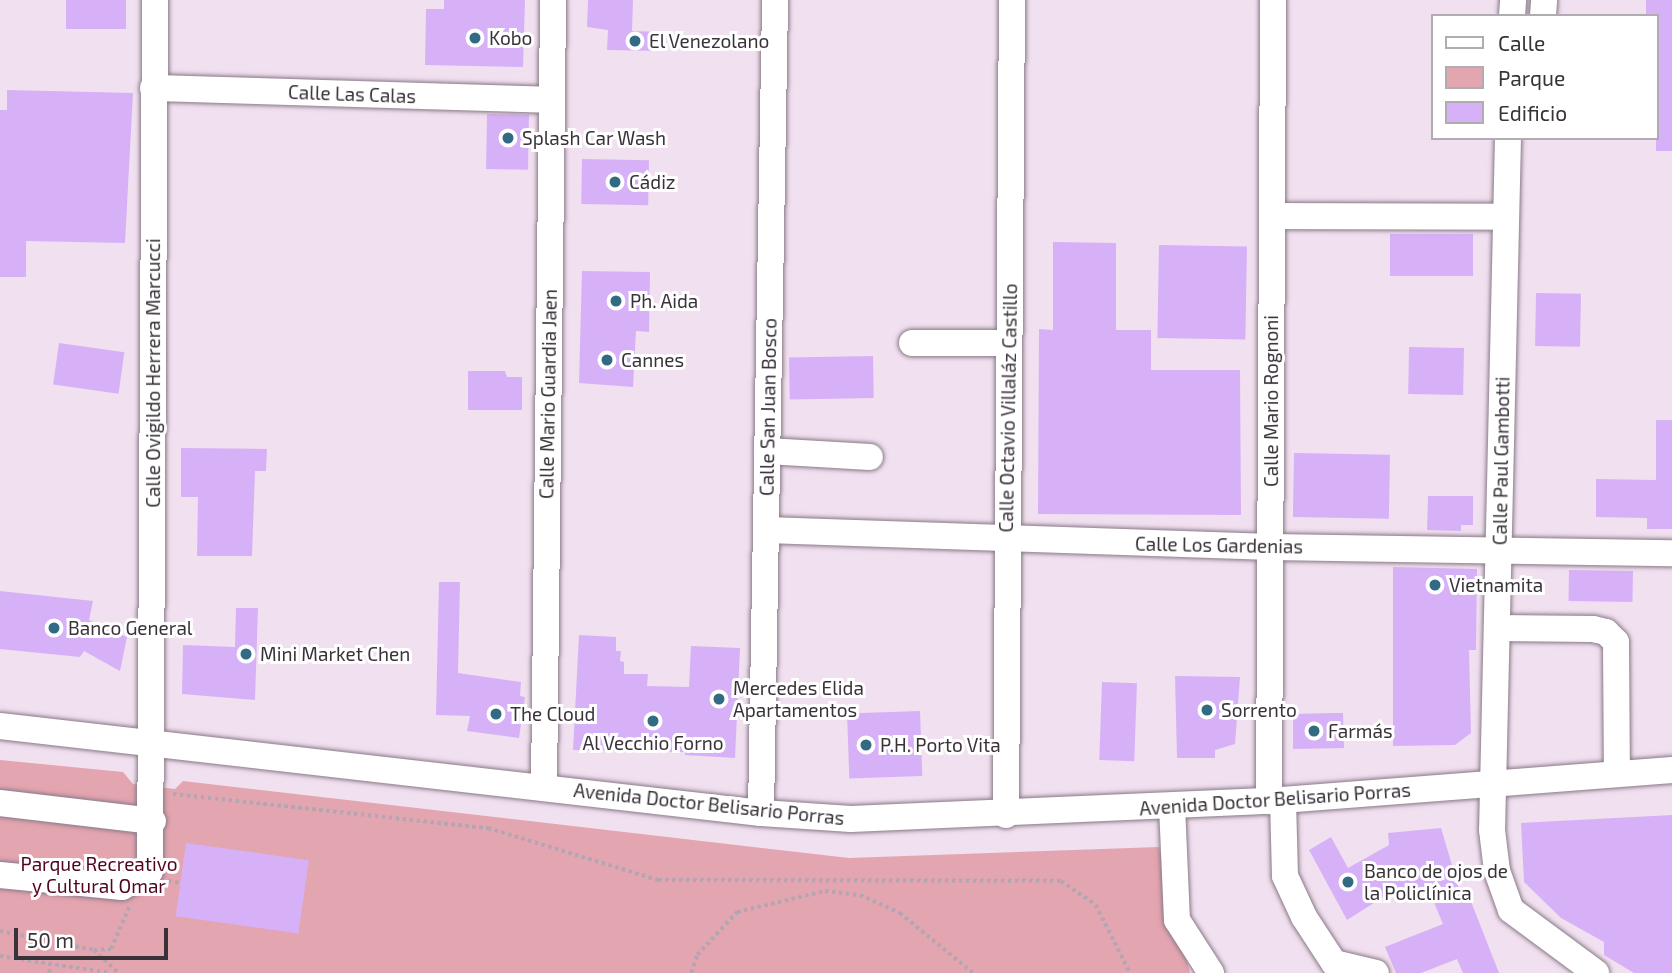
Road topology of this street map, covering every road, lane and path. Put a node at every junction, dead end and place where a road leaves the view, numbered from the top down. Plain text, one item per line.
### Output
1 (155, 0) edge
2 (553, 0) edge
3 (775, 0) edge
4 (1012, 0) edge
5 (1273, 0) edge
6 (153, 88) junction
7 (551, 100) junction
8 (1508, 140) edge
9 (1272, 216) junction
10 (1505, 216) junction
11 (912, 342) dead end
12 (1008, 343) junction
13 (767, 451) junction
14 (870, 457) dead end
15 (766, 530) junction
16 (1006, 539) junction
17 (1270, 547) junction
18 (1500, 548) junction
19 (1672, 553) edge
20 (1497, 628) junction
21 (0, 726) edge
22 (153, 746) junction
23 (1672, 770) edge
24 (1617, 774) junction
25 (1492, 785) junction
26 (544, 787) junction
27 (1276, 800) junction
28 (0, 803) edge
29 (1172, 806) junction
30 (761, 813) junction
31 (162, 815) junction
32 (1006, 815) junction
33 (166, 872) dead end
34 (0, 874) edge
35 (163, 880) dead end
36 (130, 902) dead end
37 (0, 931) edge
38 (94, 950) junction
39 (0, 956) edge
40 (50, 963) junction
41 (49, 973) edge
42 (110, 973) edge
43 (119, 973) edge
44 (691, 973) edge
45 (973, 973) edge
46 (1130, 973) edge
47 (1211, 973) edge
48 (1376, 973) edge
49 (1596, 973) edge

1 - 6 street, Calle Ovigildo Herrera Marcucci
2 - 7 street, Calle Mario Guardia Jaen
3 - 13 street, Calle San Juan Bosco
4 - 12 street, Calle Octavio Villaláz Castillo
5 - 9 street, Calle Mario Rognoni
6 - 7 street, Calle Las Calas
6 - 22 street, Calle Ovigildo Herrera Marcucci
7 - 26 street, Calle Mario Guardia Jaen
8 - 10 street, Calle Paul Gambotti
9 - 10 street
9 - 17 street, Calle Mario Rognoni
10 - 18 street, Calle Paul Gambotti
11 - 12 street
12 - 16 street, Calle Octavio Villaláz Castillo
13 - 14 street
13 - 15 street, Calle San Juan Bosco
15 - 16 street, Calle Los Gardenias
15 - 30 street, Calle San Juan Bosco
16 - 17 street, Calle Los Gardenias
16 - 32 street, Calle Octavio Villaláz Castillo
17 - 18 street, Calle Los Gardenias
17 - 27 street, Calle Mario Rognoni
18 - 19 street, Calle Los Gardenias
18 - 20 street, Calle Paul Gambotti
20 - 24 street
20 - 25 street, Calle Paul Gambotti
21 - 22 street, Avenida Doctor Belisario Porras
22 - 26 street, Avenida Doctor Belisario Porras
22 - 31 street, Calle Ovigildo Herrera Marcucci
23 - 24 street, Avenida Doctor Belisario Porras
24 - 25 street, Avenida Doctor Belisario Porras
25 - 27 street, Avenida Doctor Belisario Porras
25 - 49 street, Calle Paul Gambotti
26 - 30 street, Avenida Doctor Belisario Porras
27 - 29 street, Avenida Doctor Belisario Porras
27 - 48 street, Calle Mario Rognoni
28 - 31 street
29 - 32 street, Avenida Doctor Belisario Porras
29 - 47 street
30 - 32 street, Avenida Doctor Belisario Porras
31 - 34 street, Calle Ovigildo Herrera Marcucci
31 - 46 path
33 - 35 path
36 - 38 path
37 - 38 path
38 - 43 path
39 - 40 path
40 - 41 path
40 - 42 path
44 - 45 path

